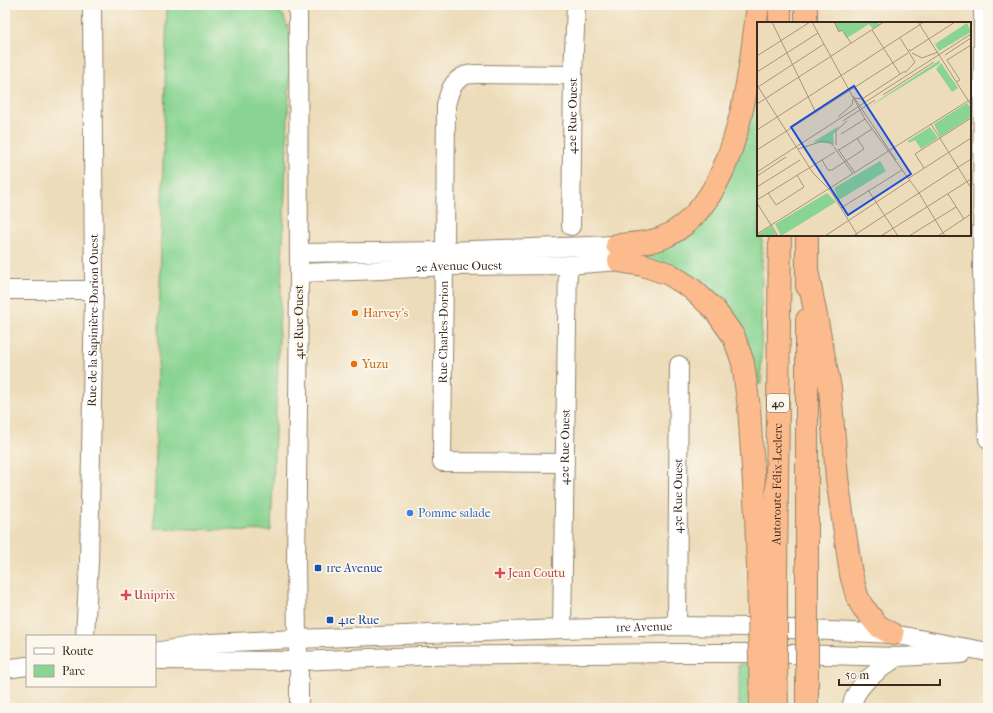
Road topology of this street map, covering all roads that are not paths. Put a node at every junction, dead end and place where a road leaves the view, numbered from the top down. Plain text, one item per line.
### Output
1 (92, 5) edge
2 (298, 5) edge
3 (576, 5) edge
4 (758, 5) edge
5 (780, 5) edge
6 (983, 5) edge
7 (780, 22) edge
8 (574, 74) junction
9 (571, 226) dead end
10 (780, 236) edge
11 (808, 236) edge
12 (618, 253) junction
13 (299, 254) junction
14 (444, 258) junction
15 (568, 265) junction
16 (807, 270) junction
17 (985, 271) edge
18 (299, 273) junction
19 (5, 290) edge
20 (94, 290) junction
21 (679, 365) dead end
22 (988, 439) edge
23 (565, 463) junction
24 (767, 569) junction
25 (677, 626) junction
26 (562, 629) junction
27 (893, 634) junction
28 (85, 635) edge
29 (297, 639) junction
30 (156, 652) edge
31 (988, 652) edge
32 (897, 657) junction
33 (156, 660) edge
34 (299, 661) junction
35 (26, 666) edge
36 (5, 669) edge
37 (299, 708) edge
38 (761, 708) edge
39 (777, 708) edge
40 (808, 708) edge
41 (851, 708) edge

1 - 20 street, Rue de la Sapinière-Dorion Ouest
2 - 13 street, 41e Rue Ouest
3 - 8 street, 42e Rue Ouest
4 - 12 highway
5 - 7 highway
6 - 17 street
8 - 9 street, 42e Rue Ouest
8 - 14 street, Rue Charles-Dorion
10 - 24 highway, Autoroute Félix-Leclerc / 40
11 - 16 highway, 40
12 - 14 street, 2e Avenue Ouest
12 - 15 street, 2e Avenue Ouest
12 - 24 highway
13 - 14 street, 2e Avenue Ouest
13 - 18 street, 41e Rue Ouest
14 - 15 street, 2e Avenue Ouest
14 - 18 street, 2e Avenue Ouest
14 - 23 street, Rue Charles-Dorion
15 - 23 street, 42e Rue Ouest
16 - 27 highway
16 - 40 highway, 40, bridge
17 - 22 street
18 - 29 street, 41e Rue Ouest
19 - 20 street
20 - 28 street, Rue de la Sapinière-Dorion Ouest
21 - 25 street, 43e Rue Ouest
23 - 26 street, 42e Rue Ouest
24 - 38 highway, bridge
24 - 39 highway, Autoroute Félix-Leclerc / 40, bridge
25 - 26 street, 1re Avenue
25 - 27 street, 1re Avenue
26 - 29 street, 1re Avenue
27 - 31 street, 1re Avenue
29 - 30 street, 1re Avenue
29 - 34 street, 41e Rue Ouest
31 - 32 street, 1re Avenue
32 - 34 street, 1re Avenue
32 - 41 street
33 - 34 street, 1re Avenue
34 - 37 street, 41e Rue Ouest
35 - 36 street

